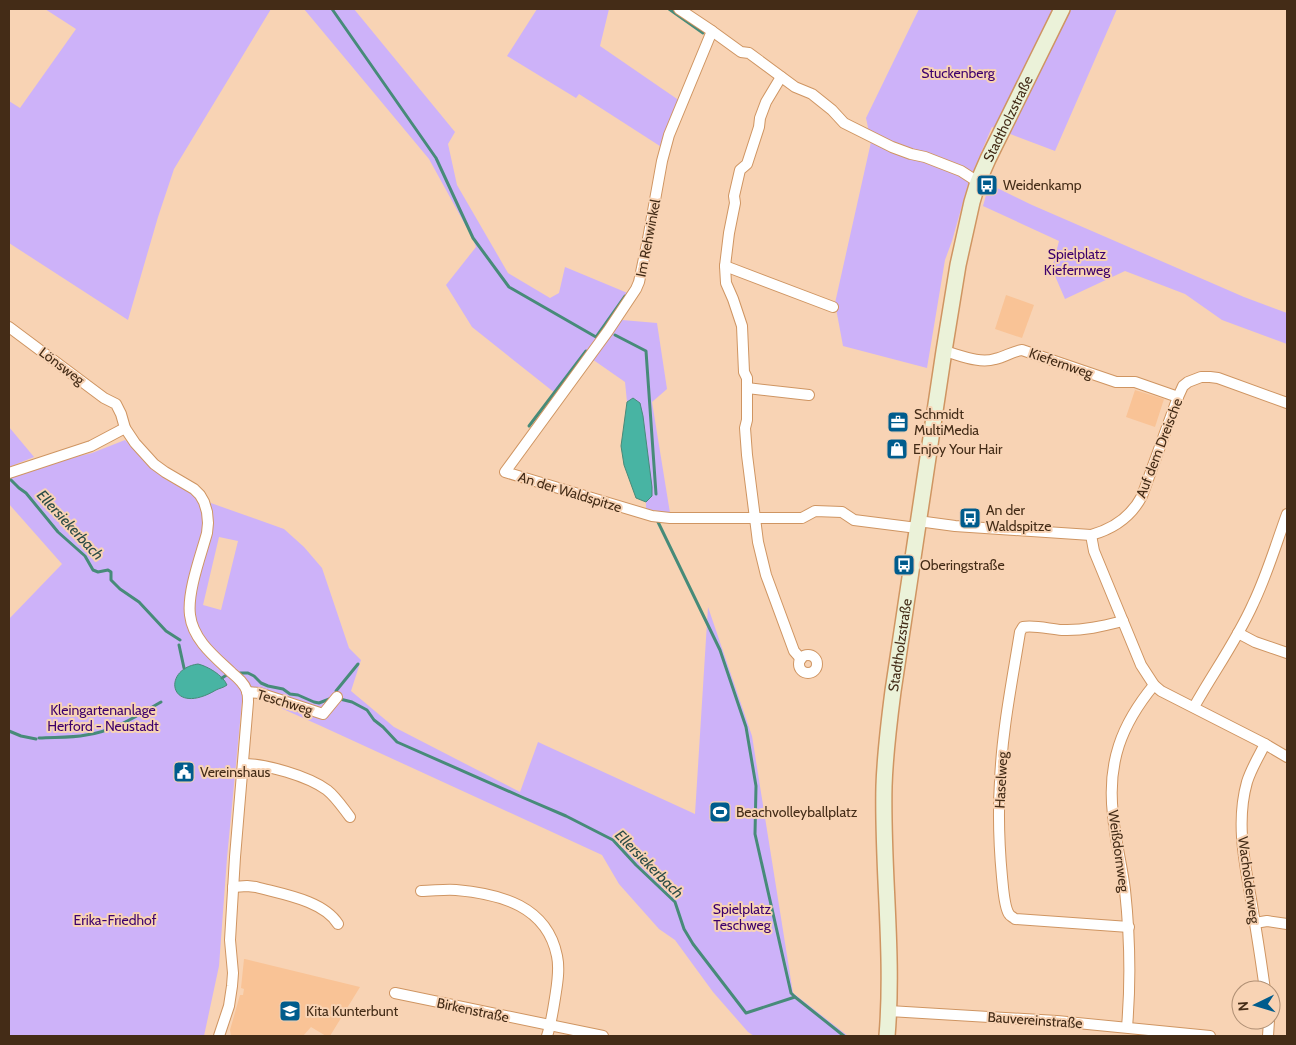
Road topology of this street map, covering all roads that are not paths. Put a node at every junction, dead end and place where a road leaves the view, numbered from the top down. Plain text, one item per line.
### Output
1 (679, 9) edge
2 (1062, 9) edge
3 (712, 31) junction
4 (781, 77) junction
5 (978, 182) junction
6 (725, 266) junction
7 (833, 307) dead end
8 (9, 327) edge
9 (944, 350) junction
10 (747, 388) junction
11 (809, 395) dead end
12 (1178, 398) junction
13 (1287, 403) edge
14 (125, 428) junction
15 (9, 472) edge
16 (505, 472) joint
17 (1287, 514) edge
18 (755, 518) junction
19 (918, 524) junction
20 (1091, 536) junction
21 (1123, 621) junction
22 (1238, 633) junction
23 (1287, 653) edge
24 (801, 659) dead end
25 (1154, 685) junction
26 (247, 692) junction
27 (337, 697) dead end
28 (1194, 707) junction
29 (1265, 744) junction
30 (1287, 757) edge
31 (243, 764) junction
32 (350, 817) dead end
33 (233, 887) junction
34 (422, 891) dead end
35 (1255, 923) junction
36 (338, 924) dead end
37 (1287, 924) edge
38 (1129, 926) junction
39 (1264, 980) edge
40 (395, 994) dead end
41 (889, 1011) junction
42 (550, 1026) junction
43 (1127, 1027) junction
44 (219, 1036) edge
45 (547, 1036) edge
46 (603, 1036) edge
47 (887, 1036) edge
48 (1210, 1036) edge

1 - 3 street
2 - 5 street, Stadtholzstraße
3 - 4 street
3 - 16 street, Im Rehwinkel
4 - 5 street
4 - 6 street
5 - 9 street, Stadtholzstraße
6 - 7 street
6 - 10 street
8 - 14 street, Lönsweg
9 - 12 street, Kiefernweg
9 - 19 street, Stadtholzstraße
10 - 11 street
10 - 18 street
12 - 13 street, Auf dem Dreische
12 - 20 street, Auf dem Dreische
14 - 15 street
14 - 26 street
16 - 18 street, An der Waldspitze
17 - 22 street
18 - 19 street, An der Waldspitze
18 - 24 street
19 - 20 street
19 - 41 street, Stadtholzstraße
20 - 21 street
21 - 25 street
21 - 38 street, Haselweg
22 - 23 street
22 - 28 street
25 - 28 street
25 - 38 street, Weißdornweg
26 - 27 street, Teschweg
26 - 31 street
28 - 29 street
29 - 30 street
29 - 35 street, Wacholderweg
31 - 32 street
31 - 33 street
33 - 36 street
33 - 44 street
34 - 42 street
35 - 37 street
35 - 39 street, Wacholderweg
38 - 43 street, Weißdornweg
40 - 42 street, Birkenstraße
41 - 43 street, Bauvereinstraße
41 - 47 street, Stadtholzstraße
42 - 45 street
42 - 46 street, Birkenstraße
43 - 48 street, Bauvereinstraße

